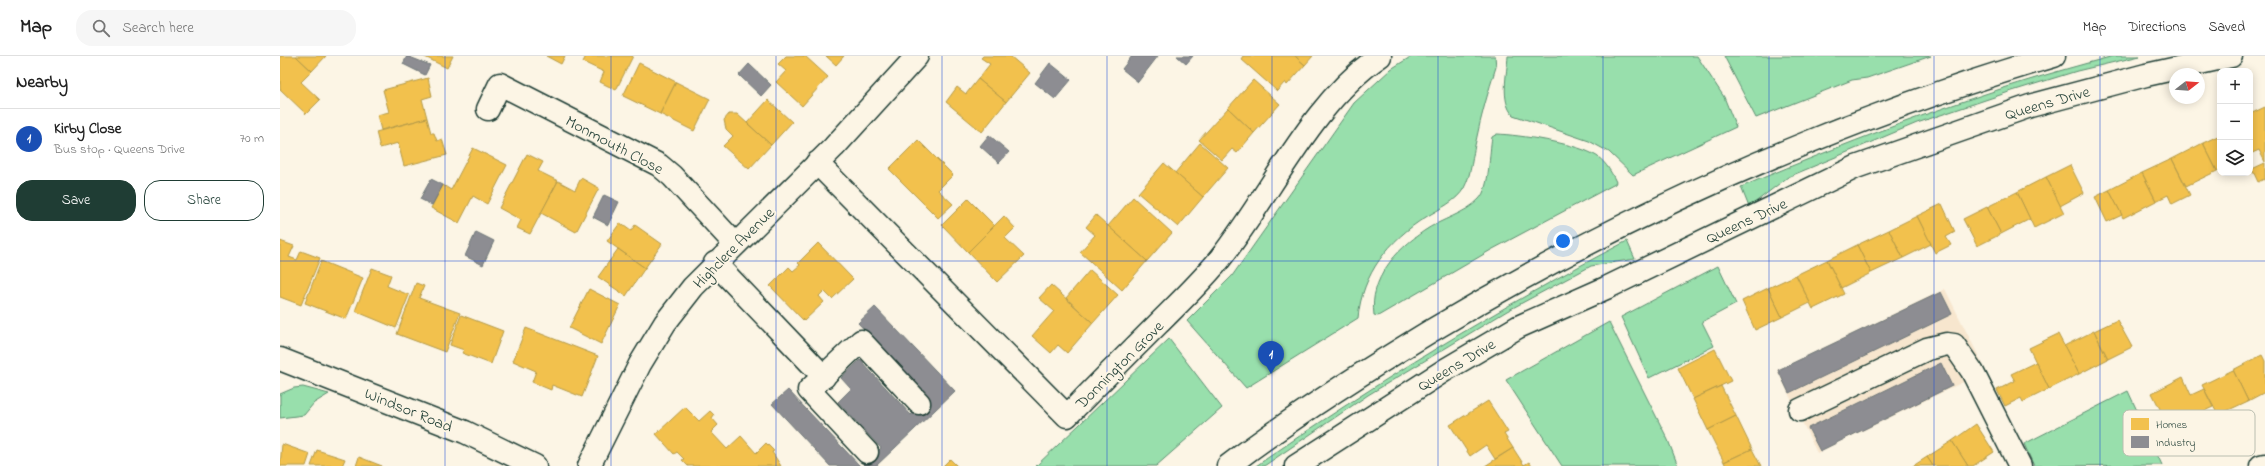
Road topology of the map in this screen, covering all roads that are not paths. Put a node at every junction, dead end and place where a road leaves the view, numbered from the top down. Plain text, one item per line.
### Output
1 (917, 56) edge
2 (1380, 56) edge
3 (2054, 56) edge
4 (2230, 56) edge
5 (488, 109) dead end
6 (817, 163) junction
7 (735, 244) junction
8 (715, 263) junction
9 (280, 359) edge
10 (824, 377) junction
11 (919, 403) dead end
12 (1800, 410) dead end
13 (867, 452) dead end
14 (2265, 465) edge
15 (535, 466) edge
16 (590, 466) edge
17 (1228, 466) edge
18 (1296, 466) edge
19 (2020, 466) edge
20 (2261, 466) edge

1 - 6 street, Highclere Avenue
2 - 6 street, Donnington Grove
3 - 17 street
4 - 18 street, Queens Drive
5 - 7 street, Monmouth Close
6 - 7 street, Highclere Avenue
7 - 8 street, Highclere Avenue
8 - 10 street
8 - 16 street, Highclere Avenue
9 - 15 street, Windsor Road
10 - 11 street
10 - 13 street
12 - 19 street
14 - 20 street

